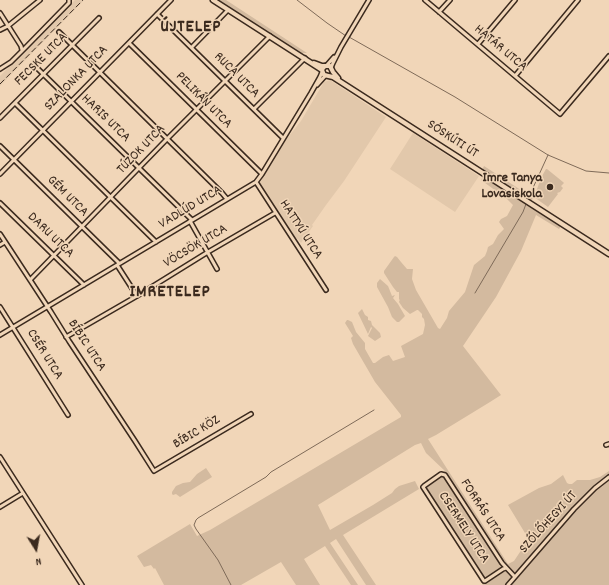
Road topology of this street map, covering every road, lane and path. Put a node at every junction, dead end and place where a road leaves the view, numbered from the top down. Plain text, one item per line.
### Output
1 (40, 0) edge
2 (69, 0) edge
3 (171, 0) edge
4 (213, 0) edge
5 (369, 0) edge
6 (425, 0) edge
7 (450, 0) edge
8 (515, 0) edge
9 (578, 0) edge
10 (228, 10) junction
11 (439, 12) junction
12 (0, 13) edge
13 (157, 14) junction
14 (99, 18) dead end
15 (8, 26) junction
16 (0, 30) edge
17 (59, 32) dead end
18 (270, 36) junction
19 (129, 43) junction
20 (478, 44) junction
21 (72, 45) junction
22 (192, 47) junction
23 (22, 50) junction
24 (609, 56) edge
25 (305, 58) junction
26 (36, 67) dead end
27 (329, 68) junction
28 (0, 69) edge
29 (322, 71) junction
30 (100, 72) junction
31 (43, 74) junction
32 (327, 75) junction
33 (515, 76) junction
34 (226, 81) junction
35 (311, 92) junction
36 (363, 96) junction
37 (71, 102) junction
38 (15, 103) junction
39 (254, 109) junction
40 (197, 110) junction
41 (0, 118) edge
42 (42, 131) junction
43 (283, 138) junction
44 (167, 139) junction
45 (0, 146) edge
46 (14, 160) junction
47 (139, 168) junction
48 (0, 174) edge
49 (262, 174) junction
50 (256, 182) junction
51 (110, 197) junction
52 (227, 199) junction
53 (0, 203) edge
54 (275, 212) junction
55 (191, 221) junction
56 (82, 226) junction
57 (0, 234) edge
58 (5, 242) junction
59 (156, 242) junction
60 (0, 245) edge
61 (208, 252) junction
62 (609, 254) edge
63 (54, 256) junction
64 (118, 264) junction
65 (217, 269) dead end
66 (30, 280) junction
67 (84, 285) junction
68 (326, 290) dead end
69 (137, 296) junction
70 (0, 307) edge
71 (47, 307) junction
72 (13, 327) junction
73 (0, 335) edge
74 (66, 337) junction
75 (251, 414) dead end
76 (68, 415) dead end
77 (0, 457) edge
78 (154, 471) joint
79 (445, 475) joint
80 (609, 477) edge
81 (23, 493) junction
82 (0, 507) edge
83 (506, 568) junction
84 (515, 577) junction
85 (82, 585) edge
86 (508, 585) edge

1 - 15 street
2 - 23 street
3 - 13 street, SZALONKA UTCA
4 - 10 main road
5 - 27 street
6 - 11 street, HATÁR UTCA
7 - 11 street
8 - 20 street
9 - 33 street
10 - 18 main road
10 - 22 street
11 - 20 street, HATÁR UTCA
12 - 15 street
13 - 19 street, SZALONKA UTCA
13 - 22 street, RUCA UTCA
14 - 21 street, FECSKE UTCA
15 - 16 street
15 - 23 street
17 - 21 street
18 - 25 main road
18 - 34 street, TÚZOK UTCA
19 - 30 street, SZALONKA UTCA
19 - 40 street, PELIKÁN UTCA
20 - 33 street, HATÁR UTCA
21 - 30 street
21 - 31 street, FECSKE UTCA
22 - 34 street, RUCA UTCA
23 - 28 street
24 - 33 street, HATÁR UTCA
25 - 27 main road, SÓSKÚTI ÚT
25 - 29 main road, SÓSKÚTI ÚT
25 - 39 street
26 - 31 street, HARIS UTCA
27 - 29 main road
27 - 32 main road
27 - 36 main road, SÓSKÚTI ÚT
29 - 32 main road, SÓSKÚTI ÚT
29 - 35 street, VADLÚD UTCA
30 - 37 street, SZALONKA UTCA
30 - 44 street
31 - 37 street, HARIS UTCA
31 - 38 street, FECSKE UTCA
32 - 35 street, VADLÚD UTCA
32 - 36 main road, SÓSKÚTI ÚT
34 - 39 street, RUCA UTCA
34 - 40 street, TÚZOK UTCA
35 - 43 street, VADLÚD UTCA
36 - 62 main road, SÓSKÚTI ÚT
37 - 42 street, SZALONKA UTCA
37 - 47 street, HARIS UTCA
38 - 41 street, FECSKE UTCA
38 - 42 street
39 - 43 street, RUCA UTCA
40 - 44 street, TÚZOK UTCA
40 - 49 street, PELIKÁN UTCA
42 - 46 street, SZALONKA UTCA
42 - 51 street
43 - 49 street, VADLÚD UTCA
44 - 47 street, TÚZOK UTCA
44 - 52 street
45 - 46 street, GÉM UTCA
46 - 48 street, SZALONKA UTCA
46 - 56 street, GÉM UTCA
47 - 51 street, TÚZOK UTCA
47 - 55 street, HARIS UTCA
49 - 50 street, VADLÚD UTCA
50 - 52 street, VADLÚD UTCA
50 - 54 street, HATTYÚ UTCA
51 - 56 street, TÚZOK UTCA
51 - 59 street
52 - 55 street, VADLÚD UTCA
53 - 63 street, DARU UTCA
54 - 61 street, VÖCSÖK UTCA
54 - 68 street, HATTYÚ UTCA
55 - 59 street, VADLÚD UTCA
55 - 61 street, HARIS UTCA
56 - 63 street, TÚZOK UTCA
56 - 64 street, GÉM UTCA
57 - 58 street, BÍBIC UTCA
58 - 60 street
58 - 66 street, BÍBIC UTCA
59 - 64 street, VADLÚD UTCA
61 - 65 street, HARIS UTCA
61 - 69 street, VÖCSÖK UTCA
63 - 66 street, TÚZOK UTCA
63 - 67 street, DARU UTCA
64 - 67 street, VADLÚD UTCA
64 - 69 street, GÉM UTCA
66 - 71 street, BÍBIC UTCA
67 - 71 street, VADLÚD UTCA
69 - 74 street, VÖCSÖK UTCA
70 - 72 street, CSÉR UTCA
71 - 72 street, VADLÚD UTCA
71 - 74 street, BÍBIC UTCA
72 - 73 street, VADLÚD UTCA
72 - 76 street, CSÉR UTCA
74 - 78 street, BÍBIC UTCA
75 - 78 street, BÍBIC KÖZ
77 - 81 street
79 - 83 street, FORRÁS UTCA
79 - 83 street, CSERMELY UTCA
80 - 84 street, SZŐLŐHEGYI ÚT
81 - 82 street
81 - 85 street
83 - 84 street, FORRÁS UTCA
84 - 86 street, SZŐLŐHEGYI ÚT

